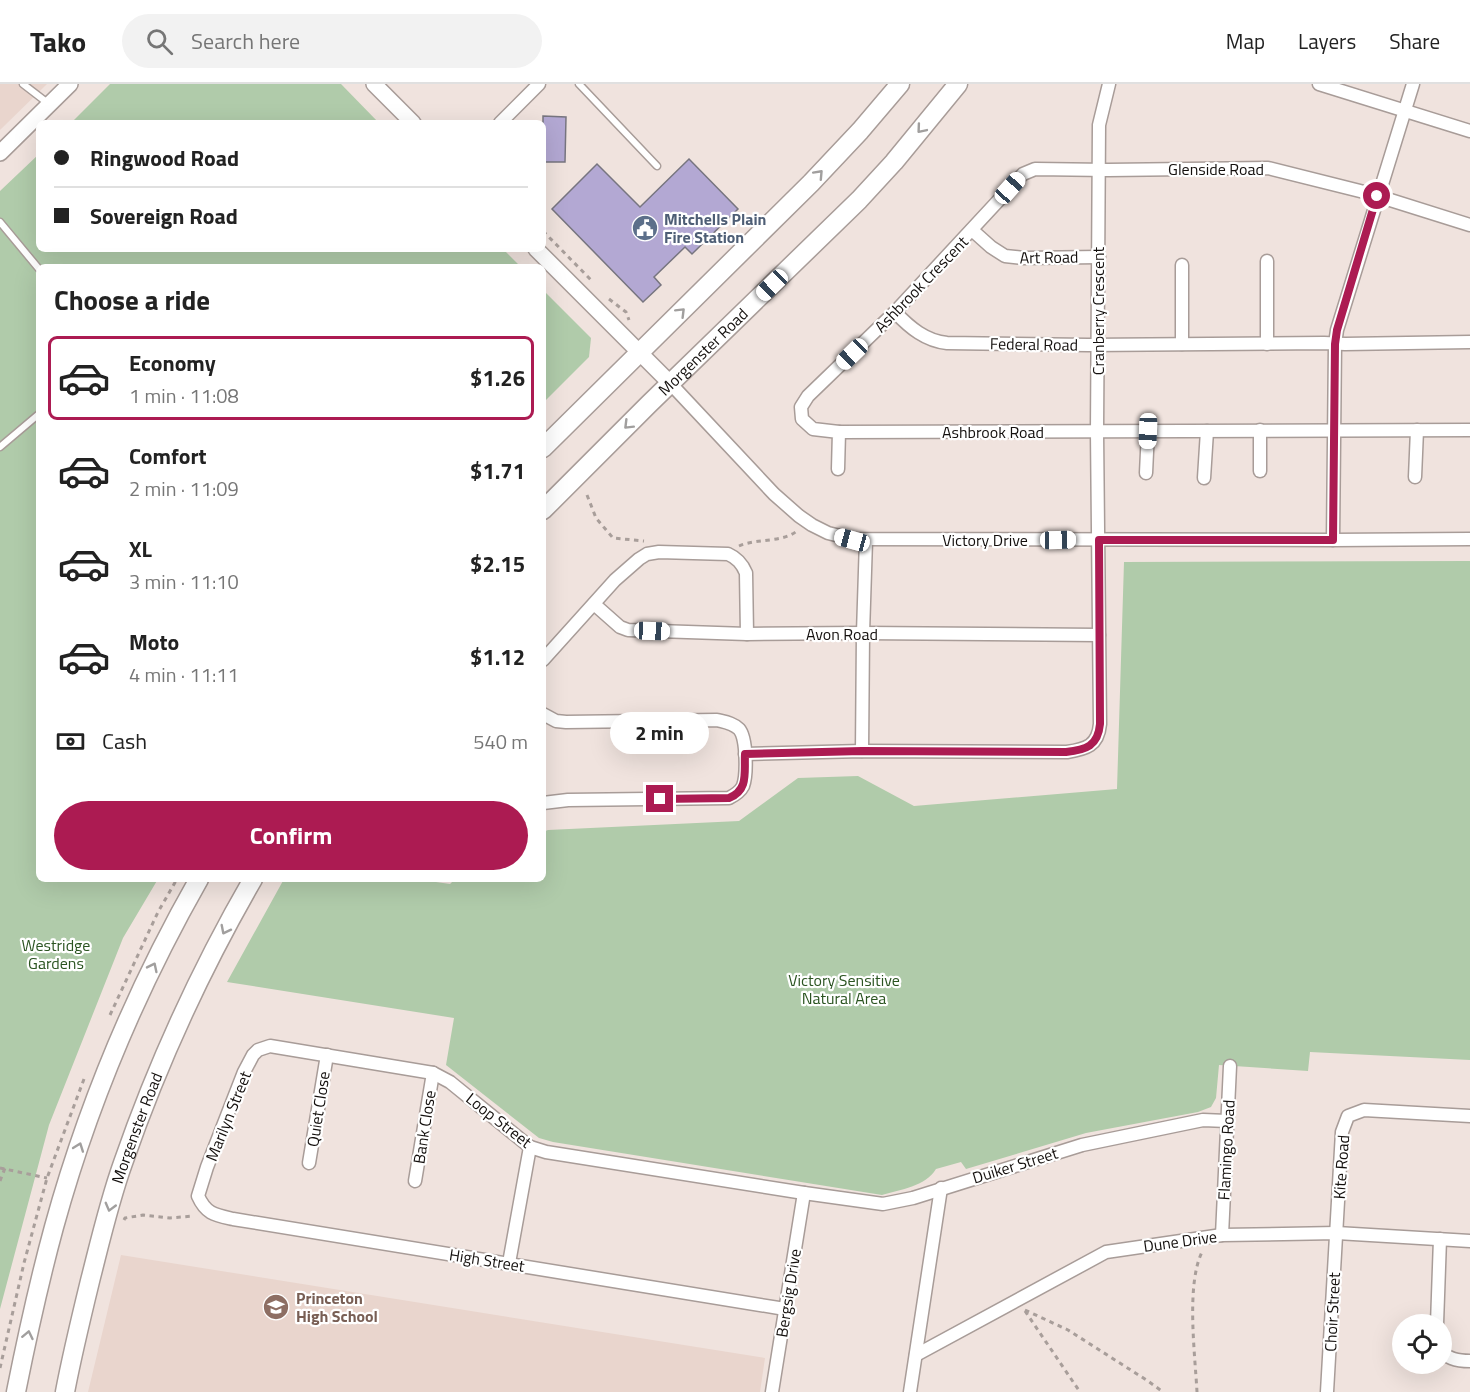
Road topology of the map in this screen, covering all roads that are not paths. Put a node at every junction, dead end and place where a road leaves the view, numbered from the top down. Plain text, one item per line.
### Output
1 (22, 84) edge
2 (70, 84) edge
3 (374, 84) edge
4 (539, 84) edge
5 (579, 84) edge
6 (900, 84) edge
7 (958, 84) edge
8 (1109, 84) edge
9 (1320, 84) edge
10 (1413, 84) edge
11 (49, 104) junction
12 (1405, 111) junction
13 (410, 120) edge
14 (503, 120) edge
15 (1470, 131) edge
16 (0, 153) edge
17 (657, 166) dead end
18 (1098, 170) junction
19 (1377, 196) junction
20 (0, 222) edge
21 (1470, 225) edge
22 (972, 230) junction
23 (539, 252) edge
24 (1099, 257) junction
25 (1267, 261) dead end
26 (36, 265) edge
27 (1182, 265) dead end
28 (895, 312) junction
29 (1470, 342) edge
30 (1182, 344) junction
31 (1266, 344) junction
32 (1335, 344) junction
33 (1098, 345) junction
34 (640, 353) junction
35 (670, 383) junction
36 (36, 417) edge
37 (1260, 430) junction
38 (1334, 430) junction
39 (1417, 430) junction
40 (1470, 430) edge
41 (1148, 431) junction
42 (1207, 431) junction
43 (839, 432) junction
44 (1097, 432) junction
45 (546, 445) edge
46 (0, 447) edge
47 (837, 469) dead end
48 (1260, 471) dead end
49 (1146, 473) dead end
50 (1415, 477) dead end
51 (1204, 478) dead end
52 (546, 507) edge
53 (1470, 539) edge
54 (866, 540) junction
55 (1099, 540) junction
56 (1333, 540) junction
57 (594, 604) junction
58 (863, 633) junction
59 (747, 634) junction
60 (1099, 635) junction
61 (546, 657) edge
62 (546, 716) edge
63 (862, 751) junction
64 (745, 754) junction
65 (546, 802) edge
66 (197, 882) edge
67 (251, 882) edge
68 (270, 1046) joint
69 (327, 1055) junction
70 (1230, 1066) dead end
71 (433, 1073) junction
72 (1470, 1116) edge
73 (1227, 1121) junction
74 (530, 1147) junction
75 (309, 1163) dead end
76 (415, 1181) dead end
77 (942, 1188) junction
78 (804, 1193) junction
79 (198, 1196) joint
80 (1337, 1233) junction
81 (1216, 1236) junction
82 (1440, 1239) junction
83 (1470, 1241) edge
84 (509, 1263) junction
85 (785, 1309) junction
86 (1437, 1314) edge
87 (916, 1355) junction
88 (1452, 1358) edge
89 (1470, 1361) edge
90 (16, 1392) edge
91 (65, 1392) edge
92 (772, 1392) edge
93 (910, 1392) edge
94 (1327, 1392) edge

1 - 11 lane
2 - 11 street
3 - 13 street
4 - 14 street
5 - 17 lane
34 -> 6 main road
7 -> 35 main road, Morgenster Road
8 - 18 street, Cranberry Crescent
9 - 12 street
10 - 12 street
11 - 16 street
12 - 15 street
12 - 19 street
18 - 19 street, Glenside Road
18 - 22 street, Ashbrook Crescent
18 - 24 street, Cranberry Crescent
19 - 21 street, Glenside Road
19 - 32 street
20 - 26 lane
22 - 24 street, Art Road
22 - 28 street, Ashbrook Crescent
23 - 34 street
24 - 33 street, Cranberry Crescent
25 - 31 street
27 - 30 street
28 - 33 street, Federal Road
28 - 43 street, Ashbrook Crescent
29 - 32 street, Federal Road
30 - 31 street, Federal Road
30 - 33 street, Federal Road
31 - 32 street, Federal Road
32 - 38 street
33 - 44 street, Cranberry Crescent
34 - 35 street
34 - 45 main road
35 -> 52 main road, Morgenster Road
35 - 54 street, Victory Drive
36 - 46 lane
37 - 38 street, Ashbrook Road
37 - 42 street, Ashbrook Road
37 - 48 street
38 - 39 street, Ashbrook Road
38 - 56 street
39 - 40 street, Ashbrook Road
39 - 50 street
41 - 42 street, Ashbrook Road
41 - 44 street, Ashbrook Road
41 - 49 street
42 - 51 street
43 - 44 street, Ashbrook Road
43 - 47 street
44 - 55 street, Cranberry Crescent
53 - 56 street, Victory Drive
54 - 55 street, Victory Drive
54 - 58 street
55 - 56 street, Victory Drive
55 - 60 street, Cranberry Crescent
57 - 59 street, Avon Road
57 - 59 street
57 - 61 street
58 - 59 street, Avon Road
58 - 60 street, Avon Road
58 - 63 street
60 - 63 street, Cranberry Crescent
62 - 64 street
63 - 64 street
64 - 65 street
90 -> 66 main road
67 -> 91 main road, Morgenster Road
68 - 69 street, Loop Street
68 - 79 street, Marilyn Street
69 - 71 street, Loop Street
69 - 75 street, Quiet Close
70 - 73 street, Flamingo Road
71 - 74 street, Loop Street
71 - 76 street, Bank Close
72 - 80 street, Kite Road
73 - 77 street, Duiker Street
73 - 81 street, Flamingo Road
74 - 78 street, Loop Street
74 - 84 street
77 - 78 street, Duiker Street
77 - 87 street
78 - 85 street, Bergsig Drive
79 - 84 street, High Street
80 - 81 street, Dune Drive
80 - 82 street, Dune Drive
80 - 94 street, Choir Street
81 - 87 street, Dune Drive
82 - 83 street, Dune Drive
82 - 86 street
84 - 85 street, High Street
85 - 92 street, Bergsig Drive
87 - 93 street
88 - 89 street

